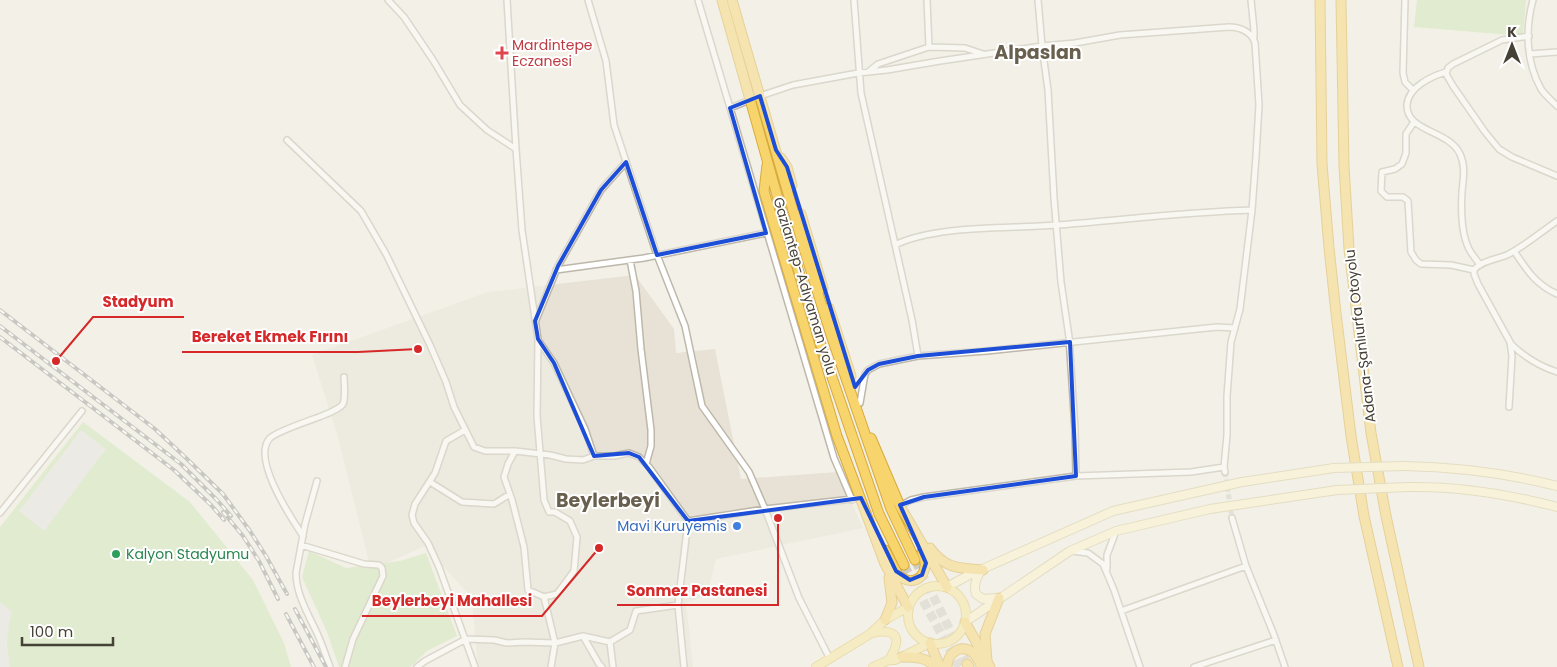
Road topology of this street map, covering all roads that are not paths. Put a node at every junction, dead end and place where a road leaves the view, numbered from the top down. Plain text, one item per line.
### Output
1 (388, 0) edge
2 (507, 0) edge
3 (588, 0) edge
4 (698, 0) edge
5 (722, 0) edge
6 (732, 0) edge
7 (854, 0) edge
8 (927, 0) edge
9 (1038, 0) edge
10 (1251, 0) edge
11 (1320, 0) edge
12 (1342, 0) edge
13 (1405, 0) edge
14 (1533, 0) edge
15 (1528, 36) junction
16 (1254, 38) junction
17 (1042, 46) junction
18 (929, 47) junction
19 (1557, 52) edge
20 (986, 54) junction
21 (1530, 54) junction
22 (868, 72) junction
23 (1446, 72) junction
24 (858, 73) junction
25 (1413, 90) junction
26 (760, 96) junction
27 (750, 100) junction
28 (1557, 106) edge
29 (730, 108) junction
30 (1414, 122) junction
31 (287, 140) dead end
32 (516, 150) junction
33 (776, 150) junction
34 (767, 160) junction
35 (626, 162) junction
36 (1557, 176) edge
37 (1252, 210) junction
38 (1557, 220) edge
39 (1056, 225) junction
40 (766, 233) junction
41 (895, 245) junction
42 (1514, 251) junction
43 (657, 255) junction
44 (630, 260) junction
45 (1480, 265) junction
46 (556, 270) junction
47 (1474, 270) junction
48 (1557, 294) edge
49 (535, 321) junction
50 (1235, 328) junction
51 (538, 339) junction
52 (1070, 342) junction
53 (1510, 342) junction
54 (918, 356) junction
55 (1557, 372) edge
56 (344, 377) dead end
57 (860, 403) junction
58 (1509, 407) dead end
59 (82, 411) dead end
60 (465, 430) junction
61 (515, 452) junction
62 (540, 454) junction
63 (594, 456) junction
64 (646, 464) junction
65 (1076, 476) junction
66 (317, 480) dead end
67 (430, 482) junction
68 (1557, 486) edge
69 (510, 494) junction
70 (856, 499) junction
71 (900, 506) junction
72 (1557, 507) edge
73 (765, 509) junction
74 (0, 513) edge
75 (867, 516) junction
76 (907, 517) junction
77 (1232, 518) tunnel mouth
78 (688, 521) junction
79 (1116, 531) junction
80 (303, 536) junction
81 (301, 545) junction
82 (1070, 551) junction
83 (915, 560) tunnel mouth
84 (885, 564) junction
85 (904, 565) tunnel mouth
86 (1246, 566) junction
87 (983, 570) junction
88 (1108, 574) junction
89 (947, 587) junction
90 (544, 598) junction
91 (999, 598) junction
92 (678, 605) junction
93 (908, 607) junction
94 (1121, 611) junction
95 (885, 620) junction
96 (965, 622) junction
97 (870, 634) junction
98 (583, 636) junction
99 (466, 639) junction
100 (1276, 640) junction
101 (610, 642) junction
102 (555, 643) junction
103 (930, 643) junction
104 (902, 657) junction
105 (916, 657) junction
106 (830, 659) junction
107 (889, 660) junction
108 (986, 665) edge
109 (330, 667) edge
110 (345, 667) edge
111 (417, 667) edge
112 (475, 667) edge
113 (551, 667) edge
114 (602, 667) edge
115 (613, 667) edge
116 (684, 667) edge
117 (816, 667) edge
118 (873, 667) edge
119 (926, 667) edge
120 (936, 667) edge
121 (940, 667) edge
122 (947, 667) edge
123 (1140, 667) edge
124 (1194, 667) edge
125 (1285, 667) edge
126 (1398, 667) edge
127 (1419, 667) edge

1 - 32 street
2 - 32 street
3 - 35 street
4 - 29 street
5 - 27 highway, Gaziantep-Adıyaman yolu
6 - 26 highway, Gaziantep-Adıyaman yolu
7 - 24 street
8 - 18 street
9 - 17 street
10 - 16 street
11 - 126 highway, Adana-Şanlıurfa Otoyolu
12 - 127 highway, Adana-Şanlıurfa Otoyolu
13 - 25 street
14 - 15 street
15 - 21 street
15 - 23 street
16 - 17 street
16 - 37 street
17 - 20 street
17 - 39 street
18 - 20 street
18 - 22 street
19 - 21 street
20 - 22 street
21 - 28 street
22 - 24 street
23 - 25 street
23 - 36 street
24 - 26 street
24 - 41 street
25 - 30 street
26 - 27 street
26 - 33 highway, Gaziantep-Adıyaman yolu
27 - 29 street
27 - 34 highway, Gaziantep-Adıyaman yolu
29 - 40 street
30 - 45 street
30 - 47 street
31 - 60 street
32 - 49 street
33 - 57 highway
33 - 83 highway, Gaziantep-Adıyaman yolu
34 - 70 highway
34 - 85 highway, Gaziantep-Adıyaman yolu
35 - 43 street
35 - 46 street
37 - 39 street
37 - 50 street
38 - 42 street
39 - 41 street
39 - 52 street
40 - 43 street
40 - 70 street
41 - 54 street
42 - 45 street
42 - 48 street
43 - 44 street
43 - 73 street
44 - 46 street
44 - 64 street
45 - 47 street
46 - 49 street
47 - 53 street
49 - 51 street
50 - 52 street
50 - 65 street
51 - 62 street
51 - 63 street
52 - 54 street
52 - 65 street
53 - 55 street
53 - 58 street
54 - 57 street
56 - 80 street
57 - 71 highway
59 - 74 street
60 - 61 street
60 - 67 street
61 - 62 street
61 - 69 street
62 - 63 street
62 - 90 street
63 - 64 street
64 - 78 street
65 - 71 street
66 - 80 street
67 - 69 street
67 - 99 street
68 - 87 street, bridge
69 - 90 street
70 - 73 street
70 - 75 highway
71 - 75 highway
71 - 76 highway
72 - 79 street, bridge
73 - 78 street
73 - 106 street
75 - 84 highway
76 - 87 highway
76 - 89 highway
77 - 86 street
78 - 92 street
79 - 82 street
79 - 88 street
80 - 81 street
81 - 109 street
81 - 110 street
82 - 88 street
82 - 91 street
84 - 93 highway
84 - 95 highway
86 - 94 street
86 - 100 street
87 - 89 street
87 - 91 street
88 - 94 street
89 - 93 main road
89 - 96 main road
90 - 102 street
91 - 96 street
91 - 108 highway
92 - 101 street
92 - 116 street
93 - 95 main road
93 - 103 main road
94 - 123 street
95 - 97 main road
96 - 103 main road
96 - 108 highway
97 - 106 main road
97 - 107 main road
98 - 101 street
98 - 102 street
98 - 114 street
99 - 102 street
99 - 111 street
99 - 112 street
100 - 124 street
100 - 125 street
101 - 115 street
102 - 113 street
103 - 104 main road
103 - 121 highway
104 - 105 highway
104 - 107 main road
105 - 119 street
105 - 120 highway
106 - 117 main road
107 - 118 main road
108 - 122 highway

